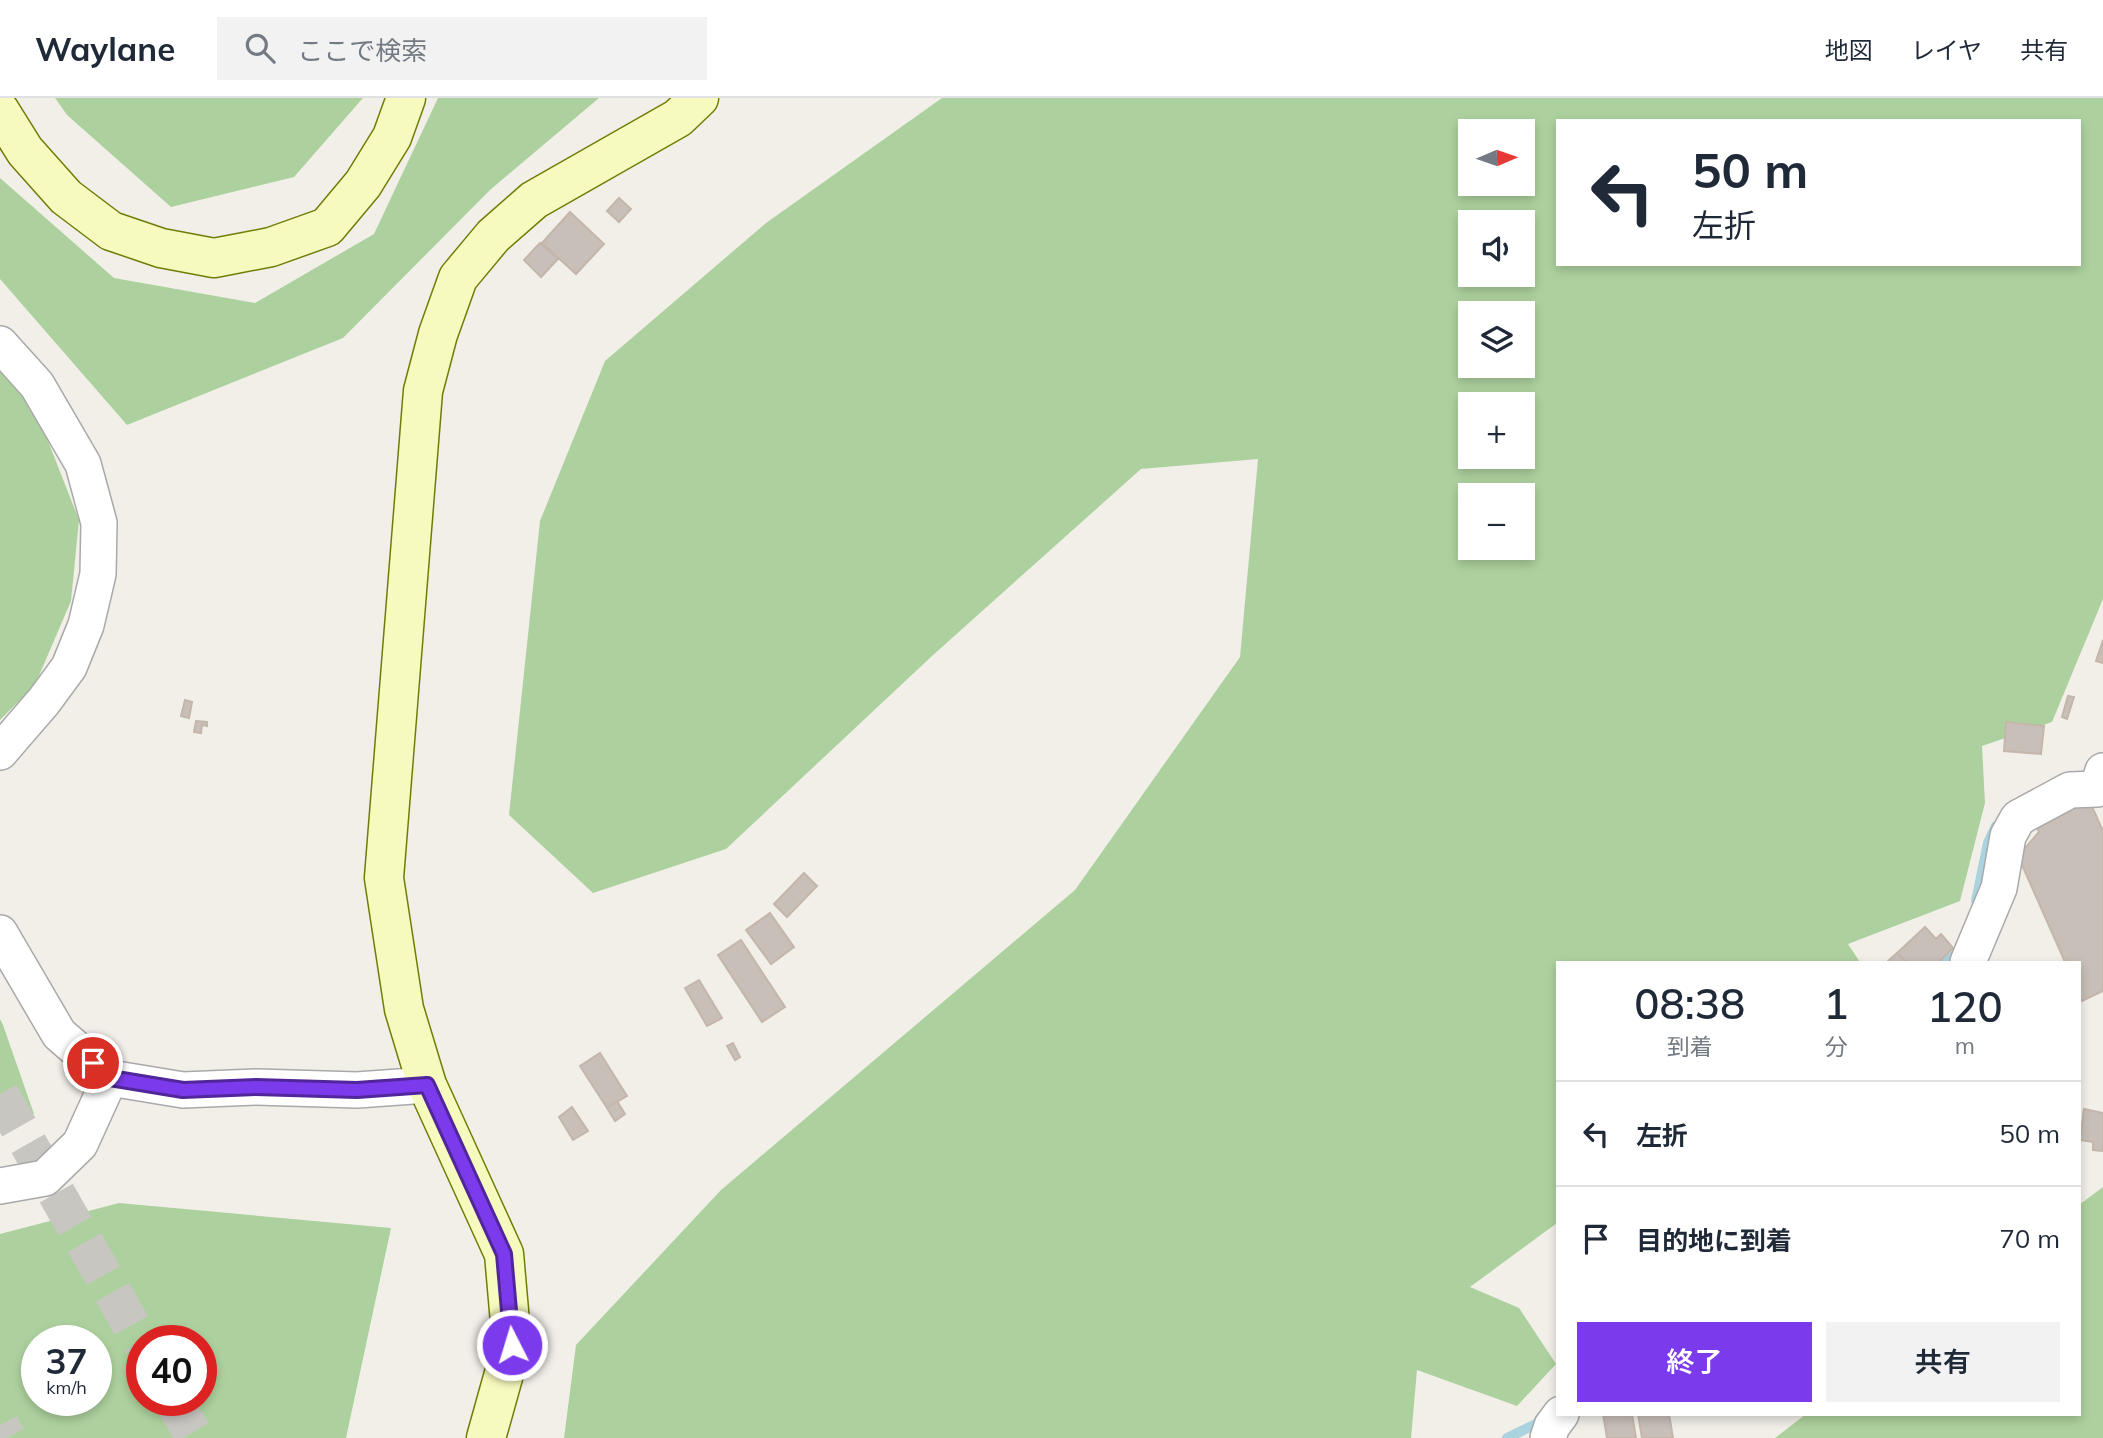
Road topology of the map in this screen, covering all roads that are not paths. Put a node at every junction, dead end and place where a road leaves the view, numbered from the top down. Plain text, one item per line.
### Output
1 (406, 98) edge
2 (699, 98) edge
3 (0, 111) edge
4 (0, 344) edge
5 (0, 752) edge
6 (2103, 771) edge
7 (0, 933) edge
8 (1968, 961) edge
9 (110, 1078) junction
10 (427, 1085) junction
11 (0, 1186) edge
12 (1559, 1416) edge
13 (486, 1438) edge
14 (1548, 1438) edge

1 - 3 street
2 - 10 street
4 - 5 street
6 - 8 street
7 - 9 street
9 - 10 street
9 - 11 street
10 - 13 street
12 - 14 street

